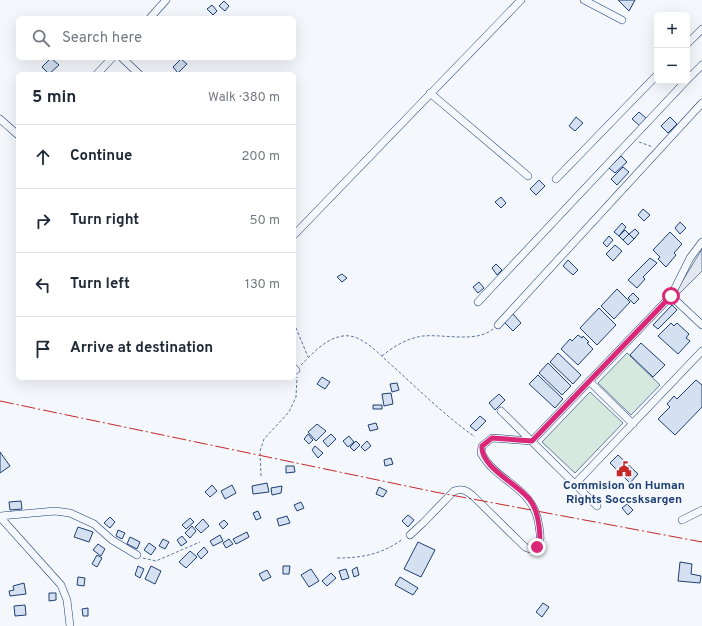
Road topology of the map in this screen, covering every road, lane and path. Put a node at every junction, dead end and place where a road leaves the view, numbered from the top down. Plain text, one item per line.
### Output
1 (166, 0) edge
2 (521, 0) edge
3 (584, 0) edge
4 (152, 16) edge
5 (622, 20) dead end
6 (702, 29) edge
7 (690, 41) edge
8 (110, 60) edge
9 (124, 60) edge
10 (702, 64) edge
11 (99, 72) edge
12 (137, 72) edge
13 (654, 78) edge
14 (690, 78) edge
15 (684, 84) edge
16 (430, 94) junction
17 (702, 103) edge
18 (0, 119) edge
19 (16, 133) edge
20 (631, 140) junction
21 (659, 150) junction
22 (528, 176) dead end
23 (556, 179) dead end
24 (296, 233) edge
25 (702, 242) edge
26 (671, 296) junction
27 (478, 302) dead end
28 (498, 325) joint
29 (702, 325) edge
30 (296, 328) edge
31 (702, 351) edge
32 (381, 356) junction
33 (308, 358) junction
34 (296, 368) edge
35 (296, 373) edge
36 (589, 381) junction
37 (501, 412) dead end
38 (633, 424) junction
39 (475, 437) dead end
40 (532, 441) junction
41 (261, 476) dead end
42 (575, 484) junction
43 (597, 506) dead end
44 (702, 510) edge
45 (0, 517) edge
46 (682, 520) dead end
47 (410, 534) joint
48 (200, 542) dead end
49 (137, 555) joint
50 (336, 558) dead end
51 (70, 626) edge

1 - 4 street
2 - 16 street
3 - 5 street
6 - 7 street
8 - 11 street
9 - 12 street
10 - 14 street
13 - 23 street
15 - 20 street
16 - 22 street
16 - 24 street
17 - 21 street
18 - 19 street
20 - 21 path
20 - 27 street
21 - 28 street
25 - 26 street
26 - 29 street
26 - 36 street
28 - 32 path
30 - 33 path
31 - 38 street
32 - 33 path
32 - 39 path
33 - 34 path
35 - 41 path
36 - 38 street
36 - 40 street
37 - 40 street
38 - 42 street
40 - 42 street
40 - 47 street
42 - 43 street
44 - 46 street
45 - 49 street
45 - 51 street
47 - 50 path
48 - 49 path

